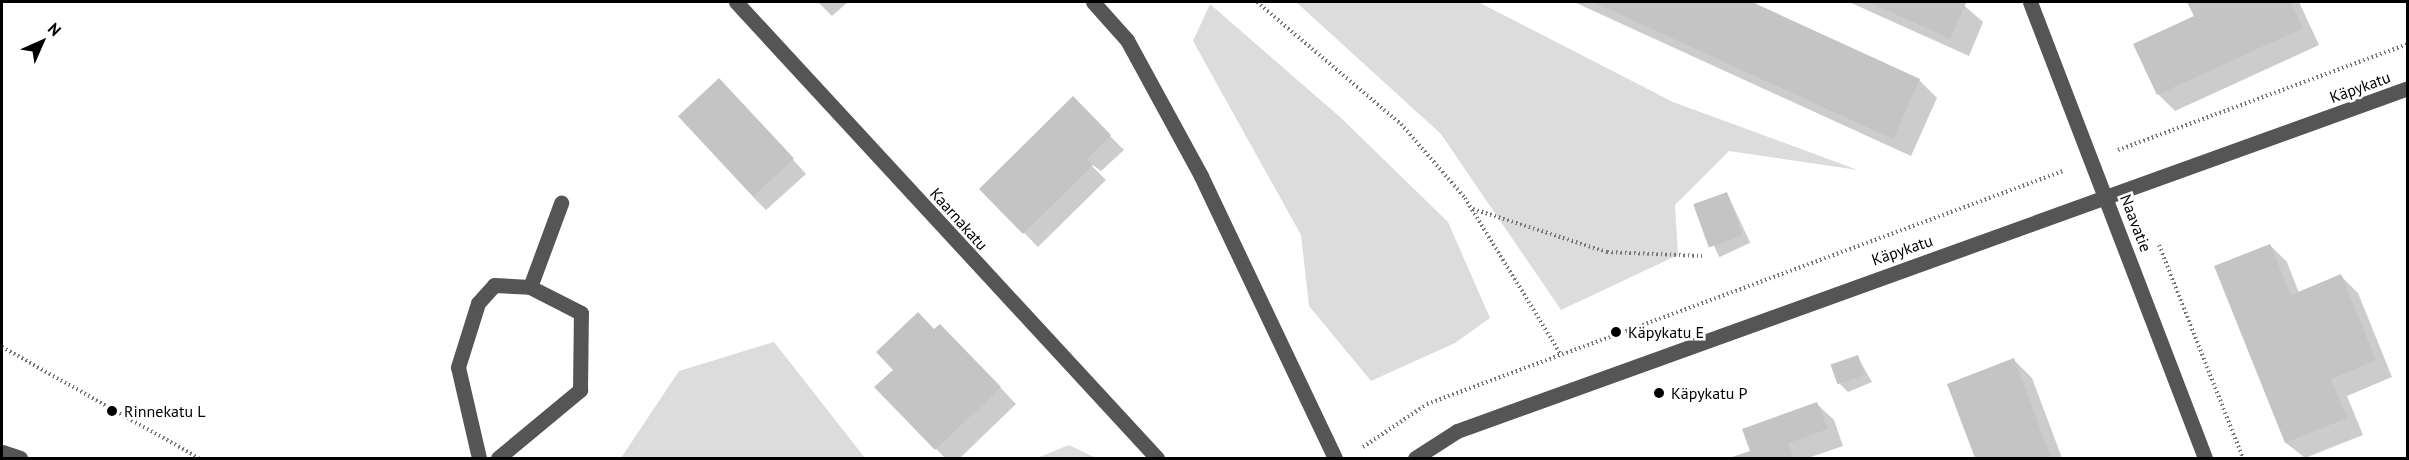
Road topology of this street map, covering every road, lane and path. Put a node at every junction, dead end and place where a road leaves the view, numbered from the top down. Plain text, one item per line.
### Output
1 (736, 2) edge
2 (1093, 2) edge
3 (1257, 2) edge
4 (2030, 2) edge
5 (2408, 44) edge
6 (2408, 88) edge
7 (2122, 149) junction
8 (2093, 160) junction
9 (2137, 188) junction
10 (2107, 198) junction
11 (561, 203) dead end
12 (1473, 209) junction
13 (1702, 256) dead end
14 (530, 287) junction
15 (2, 347) edge
16 (1560, 353) junction
17 (2, 452) edge
18 (1357, 453) dead end
19 (20, 459) edge
20 (200, 459) edge
21 (479, 459) edge
22 (498, 459) edge
23 (1157, 459) edge
24 (1335, 459) edge
25 (1415, 459) edge
26 (2205, 459) edge
27 (2244, 459) edge

1 - 23 street, Kaarnakatu
2 - 24 street
3 - 12 path
4 - 8 street, Naavatie
5 - 7 path
6 - 9 street, Käpykatu
7 - 8 path
7 - 9 path
8 - 10 street, Naavatie
8 - 16 path
9 - 10 street, Käpykatu
9 - 27 path
10 - 25 street, Käpykatu
10 - 26 street, Naavatie
11 - 14 street
12 - 13 path
12 - 16 path
14 - 21 street
14 - 22 street
15 - 20 path
16 - 18 path
17 - 19 street

